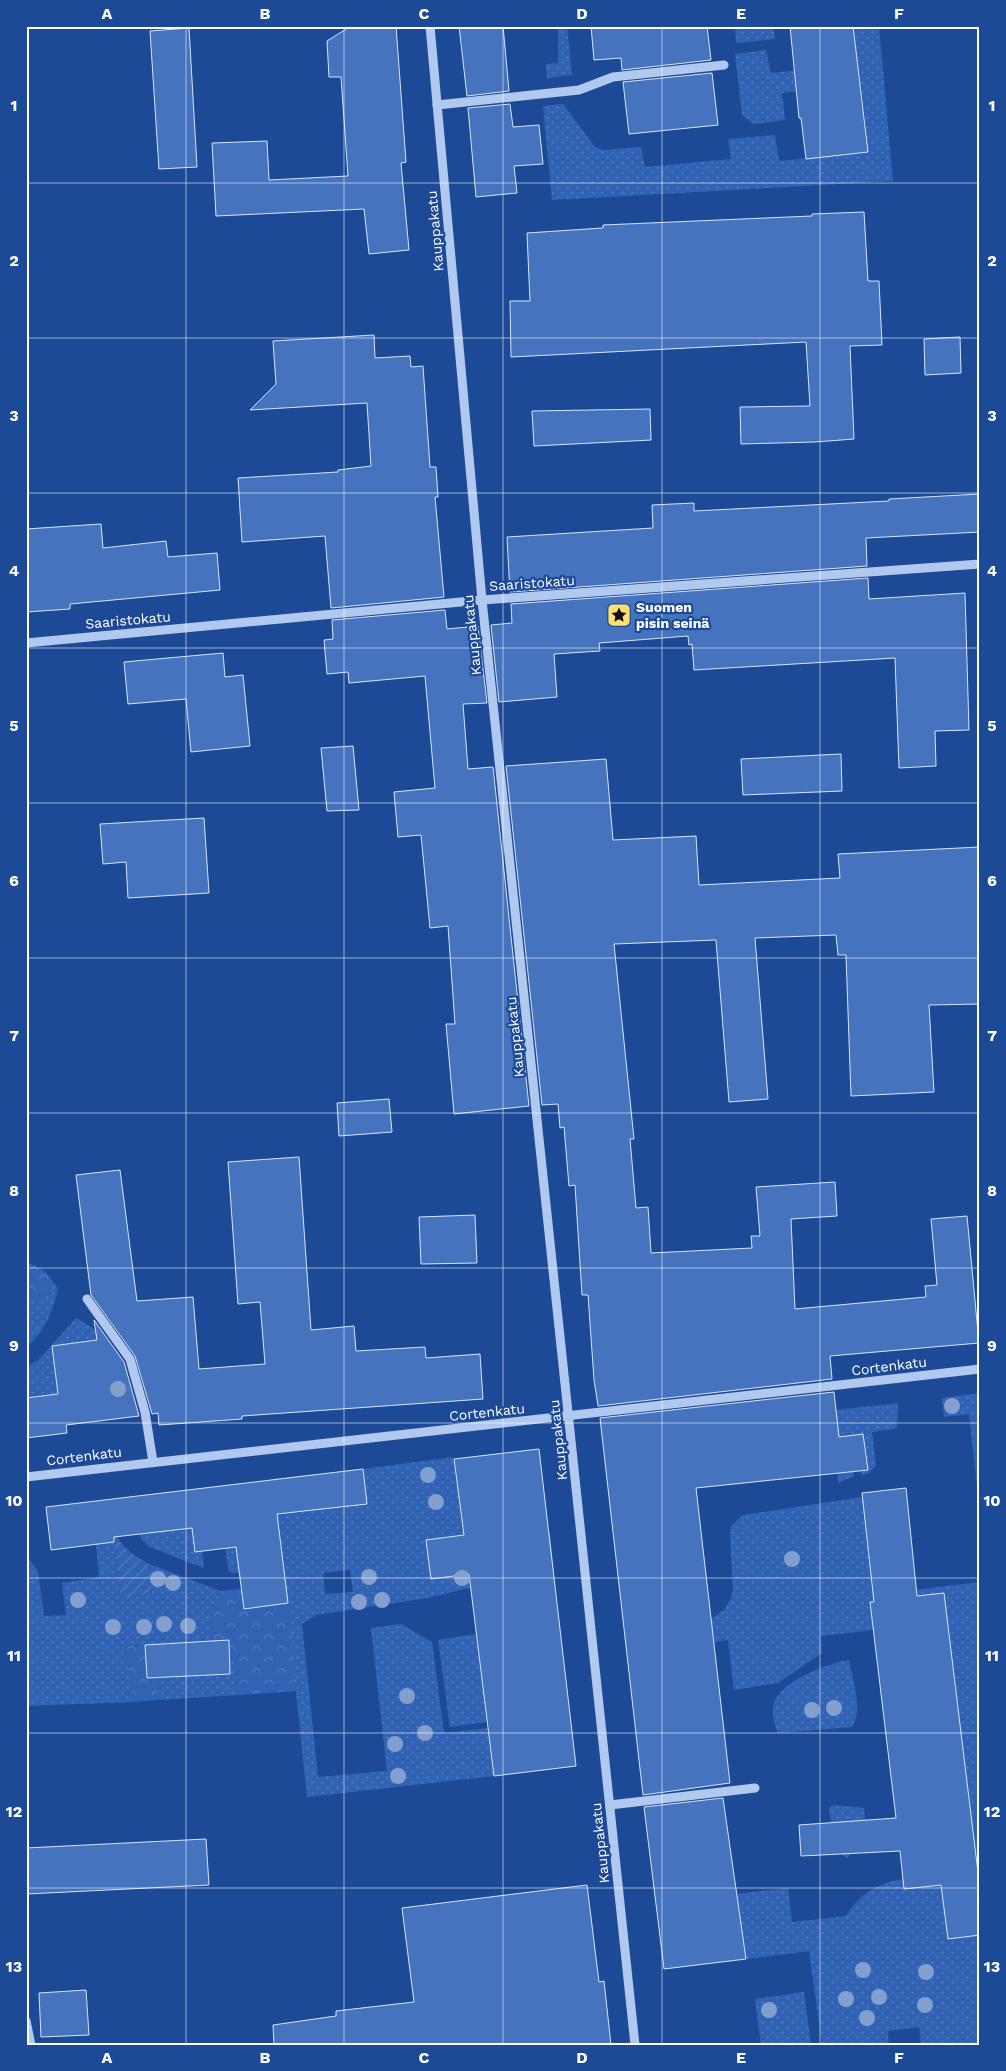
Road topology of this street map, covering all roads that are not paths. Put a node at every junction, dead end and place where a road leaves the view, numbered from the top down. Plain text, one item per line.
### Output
1 (430, 26) edge
2 (724, 65) dead end
3 (437, 104) junction
4 (980, 564) edge
5 (482, 600) junction
6 (26, 643) edge
7 (87, 1298) dead end
8 (980, 1369) edge
9 (569, 1417) junction
10 (152, 1462) junction
11 (26, 1477) edge
12 (755, 1788) dead end
13 (610, 1805) junction
14 (26, 2021) edge
15 (31, 2045) edge
16 (635, 2045) edge

1 - 3 street, Kauppakatu
2 - 3 street
3 - 5 street, Kauppakatu
4 - 5 street, Saaristokatu
5 - 6 street, Saaristokatu
5 - 9 street, Kauppakatu
7 - 10 street
8 - 9 street, Cortenkatu
9 - 10 street, Cortenkatu
9 - 13 street, Kauppakatu
10 - 11 street, Cortenkatu
12 - 13 street
13 - 16 street, Kauppakatu
14 - 15 street

